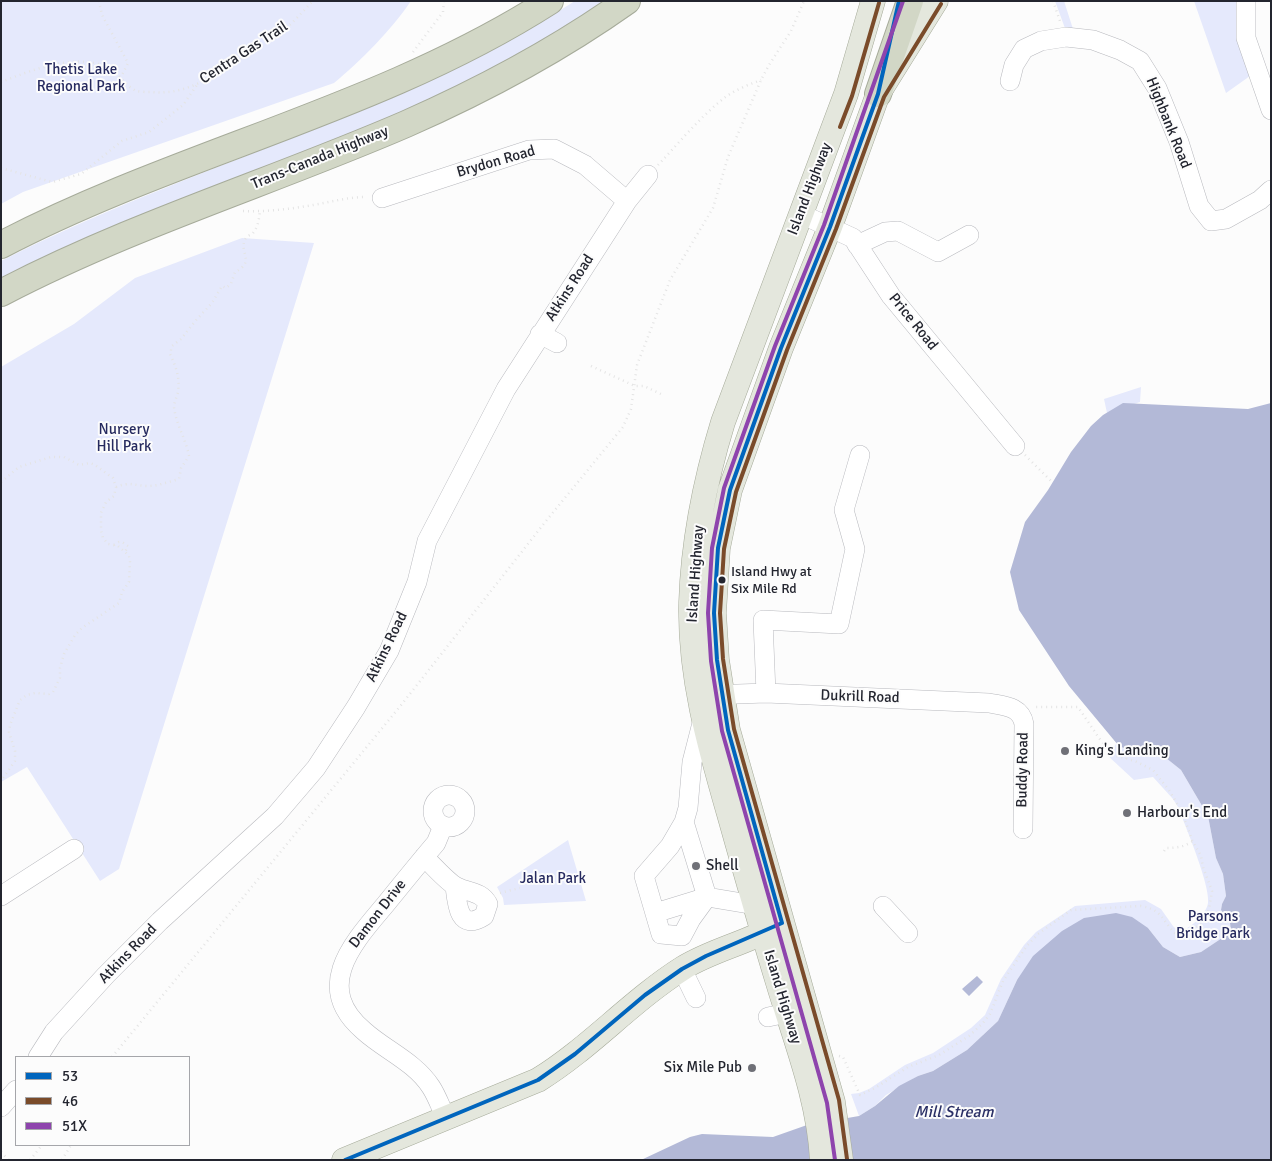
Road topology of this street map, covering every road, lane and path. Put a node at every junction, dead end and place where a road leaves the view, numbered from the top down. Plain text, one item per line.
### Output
1 (99, 1) edge
2 (313, 1) edge
3 (444, 1) edge
4 (550, 1) edge
5 (627, 1) edge
6 (804, 1) edge
7 (873, 1) edge
8 (899, 1) edge
9 (910, 1) edge
10 (936, 1) edge
11 (1053, 1) edge
12 (1246, 1) edge
13 (1066, 37) junction
14 (411, 55) dead end
15 (121, 77) junction
16 (761, 80) junction
17 (1010, 81) dead end
18 (1, 82) edge
19 (198, 84) junction
20 (878, 94) junction
21 (1271, 110) edge
22 (1, 168) edge
23 (648, 175) joint
24 (1271, 190) edge
25 (222, 197) junction
26 (382, 198) joint
27 (627, 201) junction
28 (260, 211) junction
29 (801, 214) junction
30 (830, 227) junction
31 (969, 235) dead end
32 (1, 245) edge
33 (857, 245) junction
34 (1, 293) edge
35 (540, 334) junction
36 (557, 343) dead end
37 (591, 366) dead end
38 (635, 386) junction
39 (663, 395) dead end
40 (1022, 452) joint
41 (860, 455) dead end
42 (1, 482) edge
43 (1052, 482) dead end
44 (116, 487) junction
45 (114, 545) junction
46 (125, 552) junction
47 (766, 693) junction
48 (710, 695) junction
49 (1026, 709) junction
50 (703, 719) junction
51 (1134, 751) dead end
52 (1126, 759) junction
53 (1, 782) edge
54 (684, 822) junction
55 (443, 826) dead end
56 (1022, 829) dead end
57 (1193, 841) junction
58 (74, 849) dead end
59 (1164, 851) dead end
60 (424, 857) junction
61 (455, 886) junction
62 (520, 888) dead end
63 (1, 896) edge
64 (707, 897) junction
65 (485, 900) junction
66 (755, 905) junction
67 (653, 906) junction
68 (883, 906) dead end
69 (772, 928) junction
70 (908, 933) dead end
71 (682, 936) junction
72 (688, 966) junction
73 (696, 998) dead end
74 (39, 1056) edge
75 (113, 1056) edge
76 (843, 1057) dead end
77 (819, 1086) junction
78 (15, 1091) edge
79 (1, 1107) edge
80 (446, 1118) junction
81 (41, 1146) edge
82 (70, 1146) edge
83 (1, 1152) edge
84 (8, 1160) edge
85 (30, 1160) edge
86 (62, 1160) edge
87 (344, 1160) edge
88 (822, 1160) edge
89 (842, 1160) edge

1 - 15 path
2 - 19 path, Centra Gas Trail
3 - 14 path
4 - 32 highway
5 - 25 highway, Trans-Canada Highway
6 - 16 path
7 - 29 main road, Island Highway
8 - 20 street
9 - 20 highway
10 - 20 main road, Island Highway
11 - 13 path
12 - 21 street
13 - 17 street, Highbank Road
13 - 24 street, Highbank Road
15 - 18 path, Centra Gas Trail
15 - 19 path, Centra Gas Trail
16 - 23 path
16 - 38 path
19 - 22 path
20 - 30 main road, Island Highway
23 - 27 street, Atkins Road
25 - 28 path
25 - 34 highway, Trans-Canada Highway
26 - 27 street, Brydon Road
26 - 28 path
27 - 35 street, Atkins Road
28 - 44 path
29 - 30 street, Price Road
29 - 48 main road, Island Highway
30 - 33 street, Price Road
30 - 48 main road, Island Highway
31 - 33 street
33 - 40 street, Price Road
35 - 36 street
35 - 74 street, Atkins Road
37 - 38 path
38 - 39 path
38 - 75 path
40 - 43 path
41 - 47 street
42 - 44 path
44 - 45 path
45 - 46 path
45 - 46 path
46 - 53 path
47 - 48 street, Dukrill Road
47 - 49 street, Dukrill Road
48 - 50 main road, Island Highway
48 - 69 main road, Island Highway
49 - 52 path
49 - 56 street, Buddy Road
50 - 54 street
50 - 66 main road, Island Highway
51 - 52 path
52 - 57 path
54 - 64 street
54 - 67 street
55 - 60 street, Damon Drive
57 - 59 path
57 - 76 path
58 - 63 street
60 - 61 street
60 - 80 street, Damon Drive
61 - 65 street
61 - 65 street
62 - 65 path
64 - 66 street
64 - 67 street
64 - 71 street
66 - 69 main road, Island Highway
67 - 71 street
68 - 70 street
69 - 72 main road
69 - 77 main road, Island Highway
69 - 77 main road, Island Highway
71 - 72 street
72 - 73 street
72 - 80 main road
77 - 88 main road, Island Highway
77 - 89 main road, Island Highway
78 - 79 street
80 - 87 main road
81 - 85 path
82 - 86 path
83 - 84 path

